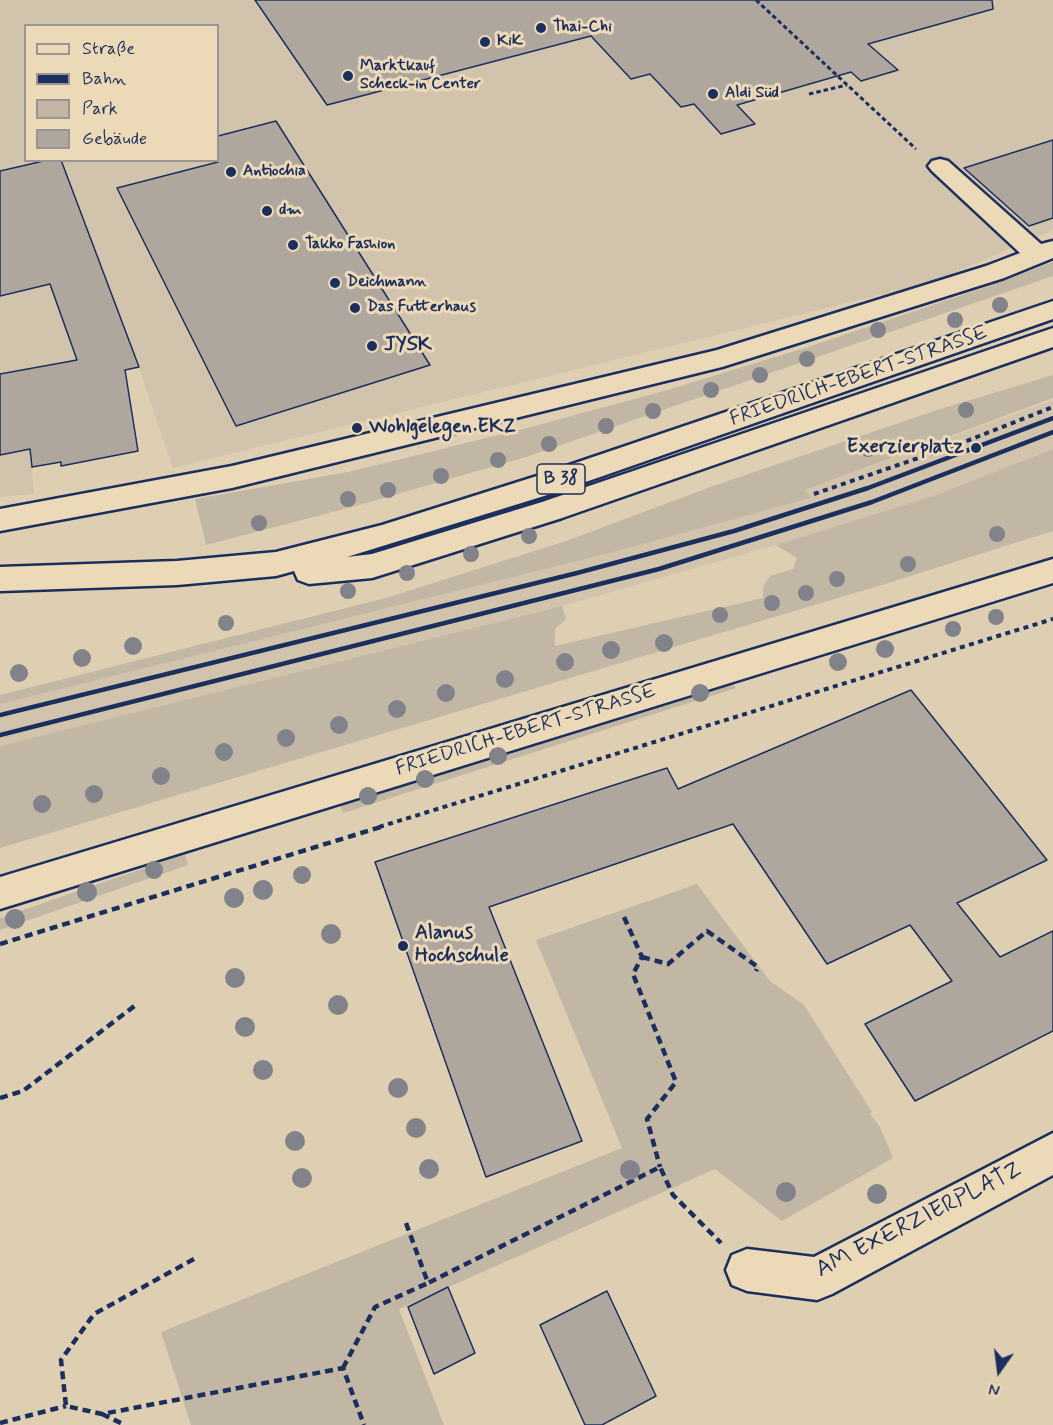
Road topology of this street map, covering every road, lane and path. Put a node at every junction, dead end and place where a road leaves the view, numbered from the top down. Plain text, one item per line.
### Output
1 (756, 0) edge
2 (848, 85) junction
3 (809, 94) dead end
4 (940, 166) joint
5 (1046, 252) edge
6 (1053, 310) edge
7 (1053, 338) edge
8 (1053, 407) edge
9 (814, 494) dead end
10 (0, 520) edge
11 (1053, 571) edge
12 (0, 579) edge
13 (0, 594) edge
14 (1053, 620) edge
15 (0, 893) edge
16 (624, 917) dead end
17 (0, 944) edge
18 (642, 957) junction
19 (756, 971) dead end
20 (137, 1004) dead end
21 (0, 1098) edge
22 (1053, 1153) edge
23 (660, 1167) junction
24 (406, 1223) dead end
25 (194, 1258) dead end
26 (747, 1270) joint
27 (428, 1283) junction
28 (343, 1368) junction
29 (66, 1406) junction
30 (102, 1414) junction
31 (0, 1423) edge
32 (125, 1425) edge
33 (364, 1425) edge

1 - 2 path
2 - 3 path
2 - 4 path
4 - 5 street
5 - 10 street
6 - 12 street, FRIEDRICH-EBERT-STRASSE / B 38
7 - 13 street, FRIEDRICH-EBERT-STRASSE / B 38
8 - 9 path
11 - 15 street, FRIEDRICH-EBERT-STRASSE
14 - 17 path
16 - 18 path
18 - 19 path
18 - 23 path
20 - 21 path
22 - 26 street, AM EXERZIERPLATZ
23 - 26 path
23 - 27 path
24 - 27 path
25 - 29 path
27 - 28 path
28 - 30 path
28 - 33 path
29 - 30 path
29 - 31 path
30 - 32 path

